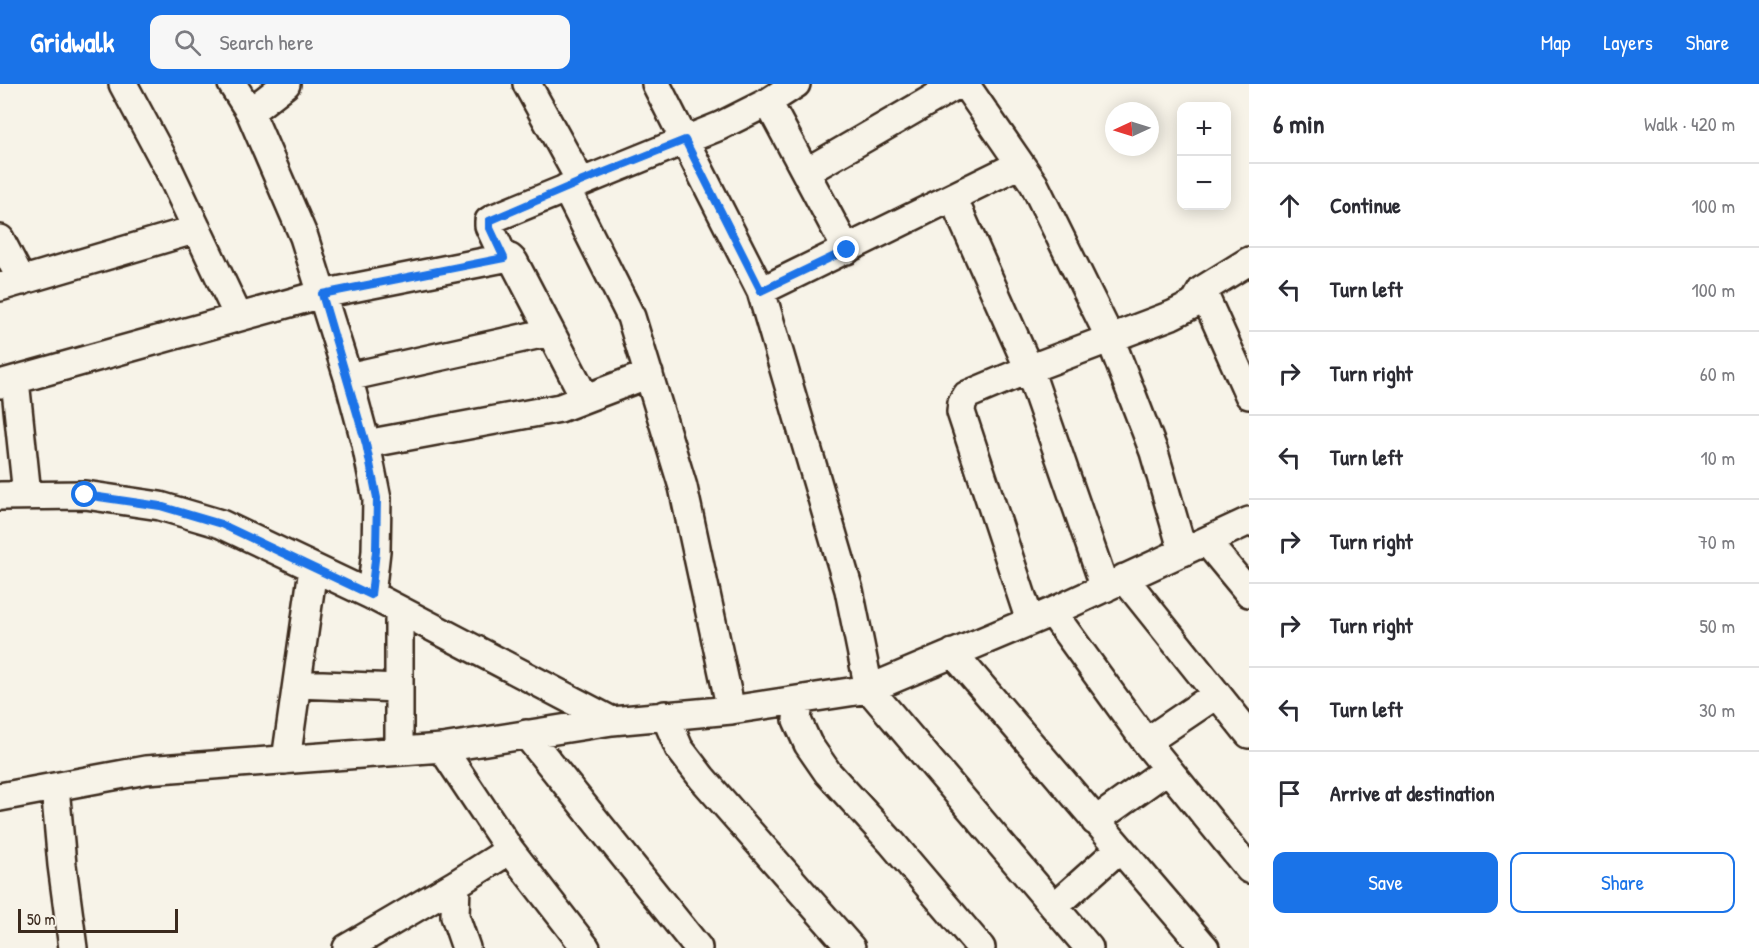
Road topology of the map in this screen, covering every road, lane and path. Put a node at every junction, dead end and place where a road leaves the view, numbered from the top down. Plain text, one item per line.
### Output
1 (123, 84) edge
2 (232, 84) edge
3 (286, 84) edge
4 (527, 84) edge
5 (656, 84) edge
6 (796, 84) edge
7 (958, 84) edge
8 (965, 84) edge
9 (768, 102) junction
10 (250, 112) junction
11 (685, 140) junction
12 (1020, 164) junction
13 (806, 172) junction
14 (573, 185) junction
15 (953, 198) junction
16 (197, 230) junction
17 (0, 238) edge
18 (847, 250) junction
19 (504, 258) junction
20 (1249, 261) edge
21 (11, 284) edge
22 (1202, 290) junction
23 (761, 291) junction
24 (322, 294) junction
25 (238, 316) junction
26 (550, 333) junction
27 (1110, 338) junction
28 (1029, 369) junction
29 (649, 374) junction
30 (348, 377) junction
31 (8, 382) edge
32 (1249, 395) edge
33 (585, 398) junction
34 (366, 444) junction
35 (13, 495) edge
36 (1249, 521) edge
37 (1194, 547) junction
38 (313, 569) junction
39 (1114, 583) junction
40 (1249, 593) edge
41 (371, 595) junction
42 (399, 610) junction
43 (1041, 617) junction
44 (953, 653) junction
45 (297, 684) junction
46 (399, 688) junction
47 (869, 688) junction
48 (1217, 694) junction
49 (799, 701) junction
50 (731, 710) junction
51 (665, 715) junction
52 (612, 722) junction
53 (525, 734) junction
54 (1249, 734) edge
55 (1146, 742) junction
56 (442, 748) junction
57 (399, 751) junction
58 (286, 760) junction
59 (1168, 769) junction
60 (55, 787) junction
61 (0, 797) edge
62 (1095, 821) junction
63 (1119, 849) junction
64 (510, 850) junction
65 (1249, 869) edge
66 (456, 884) junction
67 (1054, 907) junction
68 (73, 948) edge
69 (347, 948) edge
70 (466, 948) edge
71 (586, 948) edge
72 (698, 948) edge
73 (851, 948) edge
74 (981, 948) edge
75 (1089, 948) edge
76 (1205, 948) edge

1 - 16 street
2 - 10 street
3 - 10 street
4 - 14 street
5 - 11 street
6 - 9 street
7 - 13 street
8 - 12 street
9 - 11 street
9 - 13 street
10 - 24 street
11 - 14 street
11 - 23 street
12 - 15 street
12 - 27 street
13 - 18 street
14 - 19 street
14 - 29 street
15 - 18 street
15 - 28 street
16 - 21 street
16 - 25 street
17 - 21 street
18 - 23 street
19 - 24 street
19 - 26 street
20 - 22 street
22 - 27 street
22 - 32 street
23 - 47 street
24 - 25 street
24 - 30 street
25 - 31 street
26 - 30 street
26 - 33 street
27 - 28 street
27 - 37 street
28 - 39 street
28 - 43 street
29 - 33 street
29 - 50 street
30 - 34 street
31 - 35 street
33 - 34 street
34 - 41 street
35 - 38 street
36 - 37 street
37 - 39 street
37 - 40 street
38 - 41 street
38 - 45 street
39 - 43 street
39 - 48 street
41 - 42 street
42 - 46 street
42 - 52 street
43 - 44 street
43 - 55 street
44 - 47 street
44 - 62 street
45 - 46 street
45 - 58 street
46 - 57 street
47 - 49 street
47 - 67 street
48 - 54 street
48 - 55 street
49 - 50 street
49 - 74 street
50 - 51 street
51 - 52 street
51 - 73 street
52 - 53 street
53 - 56 street
53 - 72 street
55 - 59 street
56 - 57 street
56 - 64 street
57 - 58 street
58 - 60 street
59 - 62 street
59 - 65 street
60 - 61 street
60 - 68 street
62 - 63 street
63 - 67 street
63 - 76 street
64 - 66 street
64 - 71 street
66 - 69 street
66 - 70 street
67 - 75 street

